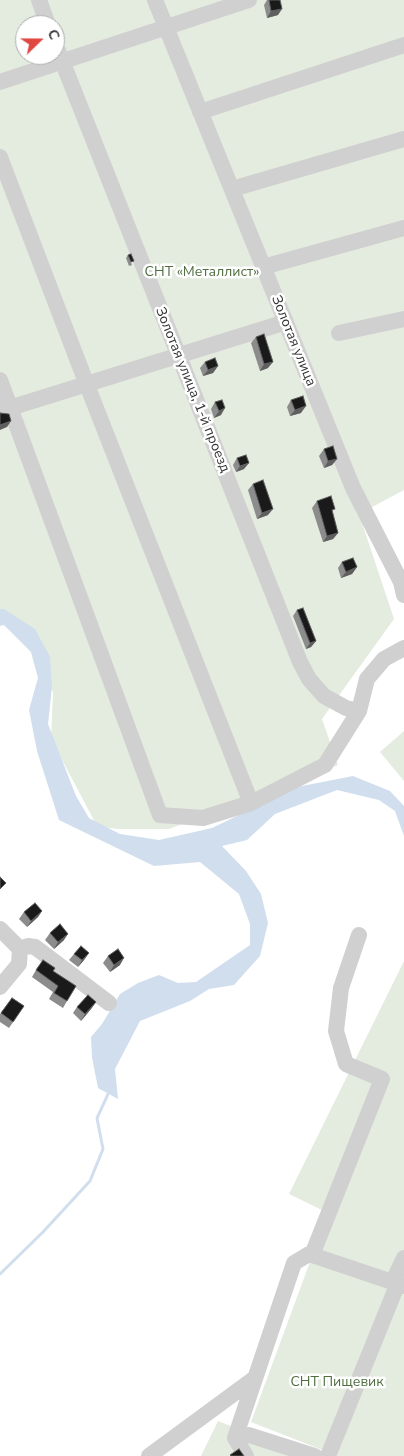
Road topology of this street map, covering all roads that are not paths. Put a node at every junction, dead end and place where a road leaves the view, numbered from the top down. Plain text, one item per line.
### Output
1 (39, 0) edge
2 (155, 0) edge
3 (249, 0) edge
4 (44, 15) edge
5 (166, 27) junction
6 (404, 45) edge
7 (65, 61) edge
8 (53, 65) edge
9 (63, 65) edge
10 (0, 82) edge
11 (200, 112) junction
12 (404, 139) edge
13 (0, 157) edge
14 (232, 189) junction
15 (404, 228) edge
16 (263, 267) junction
17 (404, 319) edge
18 (286, 322) junction
19 (339, 333) dead end
20 (178, 356) junction
21 (0, 380) edge
22 (87, 385) junction
23 (6, 409) edge
24 (404, 596) edge
25 (404, 648) edge
26 (359, 711) junction
27 (251, 803) junction
28 (0, 929) edge
29 (359, 935) dead end
30 (20, 949) junction
31 (0, 987) edge
32 (109, 1003) dead end
33 (312, 1255) junction
34 (404, 1258) edge
35 (398, 1283) edge
36 (255, 1378) junction
37 (235, 1438) junction
38 (309, 1454) edge
39 (149, 1456) edge
40 (246, 1456) edge
41 (328, 1456) edge

1 - 4 street
2 - 5 street, Золотая улица
3 - 5 street
5 - 7 street
5 - 11 street, Золотая улица
6 - 11 street
8 - 10 street
9 - 20 street, Золотая улица, 1-й проезд
11 - 14 street, Золотая улица
12 - 14 street
13 - 22 street
14 - 16 street, Золотая улица
15 - 16 street
16 - 18 street, Золотая улица
17 - 19 street
18 - 20 street
18 - 24 street, Золотая улица
20 - 22 street
20 - 26 street, Золотая улица, 1-й проезд
21 - 23 street
22 - 23 street
22 - 27 street
23 - 27 street
25 - 26 street
26 - 27 street
28 - 30 street
29 - 33 street
30 - 31 street
30 - 32 street
33 - 35 street
33 - 36 street
34 - 35 street
35 - 41 street
36 - 37 street
36 - 39 street
37 - 38 street
37 - 40 street

